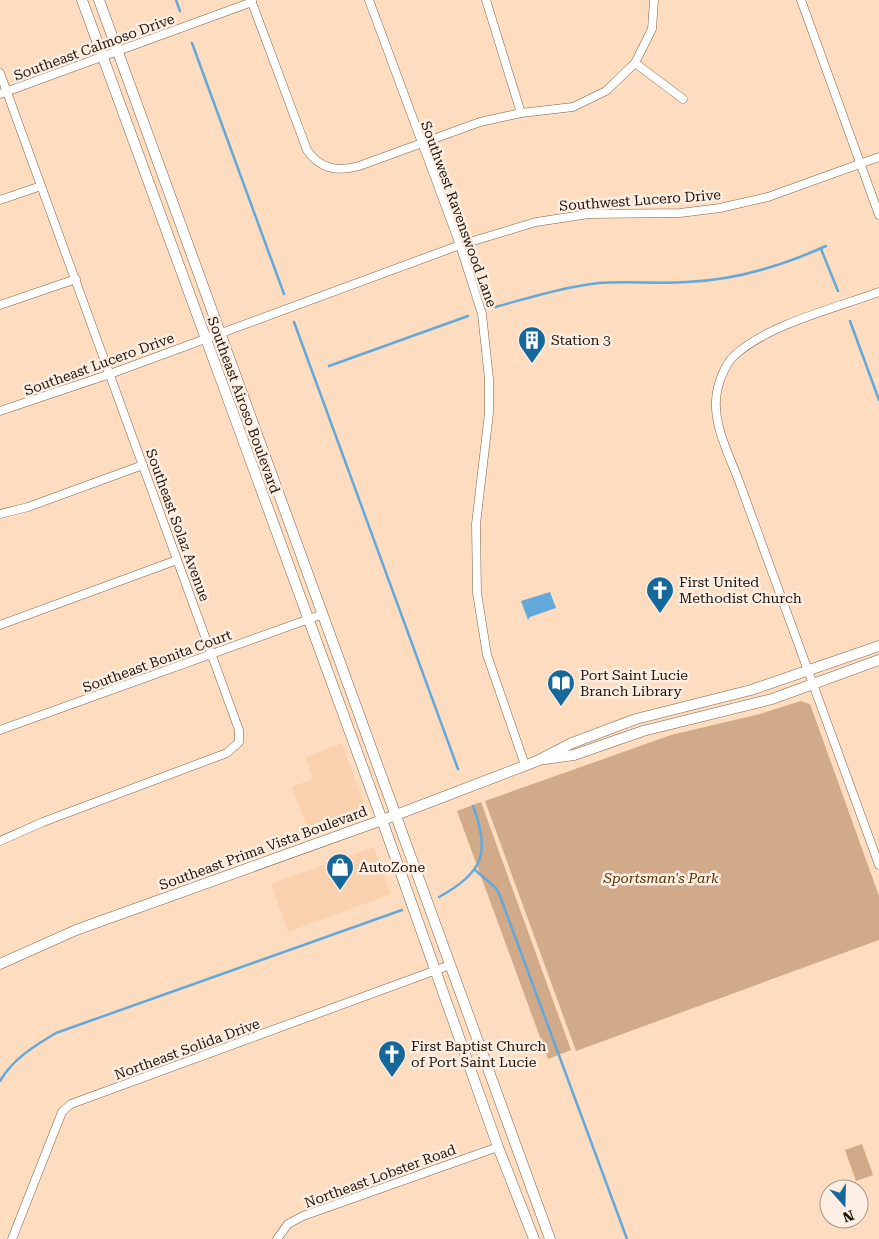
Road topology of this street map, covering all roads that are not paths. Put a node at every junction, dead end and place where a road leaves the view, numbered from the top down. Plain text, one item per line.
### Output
1 (82, 0) edge
2 (99, 0) edge
3 (369, 0) edge
4 (486, 0) edge
5 (654, 0) edge
6 (802, 0) edge
7 (252, 1) edge
8 (118, 52) junction
9 (102, 56) junction
10 (635, 63) junction
11 (0, 73) edge
12 (3, 93) edge
13 (683, 99) dead end
14 (521, 113) junction
15 (420, 142) junction
16 (879, 156) edge
17 (860, 164) junction
18 (41, 186) junction
19 (172, 198) junction
20 (0, 200) edge
21 (156, 204) junction
22 (879, 215) edge
23 (460, 245) junction
24 (76, 279) junction
25 (879, 292) edge
26 (0, 305) edge
27 (221, 332) junction
28 (205, 338) junction
29 (110, 374) junction
30 (0, 411) edge
31 (143, 465) junction
32 (271, 470) junction
33 (256, 476) junction
34 (0, 514) edge
35 (177, 560) junction
36 (323, 614) junction
37 (308, 619) junction
38 (0, 625) edge
39 (879, 646) edge
40 (212, 655) junction
41 (879, 660) edge
42 (808, 670) junction
43 (813, 685) junction
44 (0, 730) edge
45 (537, 761) junction
46 (525, 765) junction
47 (396, 815) junction
48 (382, 820) junction
49 (0, 841) edge
50 (879, 865) edge
51 (0, 964) edge
52 (450, 965) junction
53 (436, 970) junction
54 (498, 1147) junction
55 (12, 1239) edge
56 (277, 1239) edge
57 (534, 1239) edge
58 (550, 1239) edge

1 - 9 main road, Southeast Airoso Boulevard
2 - 8 main road, Southeast Airoso Boulevard
3 - 15 street, Southwest Ravenswood Lane
4 - 14 street
5 - 10 street
6 - 17 street
7 - 8 street, Southeast Calmoso Drive
7 - 15 street
8 - 9 street, Southeast Calmoso Drive
8 - 19 main road, Southeast Airoso Boulevard
9 - 12 street, Southeast Calmoso Drive
9 - 21 main road, Southeast Airoso Boulevard
10 - 13 street
10 - 14 street
11 - 12 street, Southeast Solaz Avenue
12 - 18 street, Southeast Solaz Avenue
14 - 15 street
15 - 23 street, Southwest Ravenswood Lane
16 - 17 street, Southwest Lucero Drive
17 - 22 street
17 - 23 street, Southwest Lucero Drive
18 - 20 street
18 - 24 street, Southeast Solaz Avenue
19 - 21 main road
19 - 27 main road, Southeast Airoso Boulevard
21 - 28 main road, Southeast Airoso Boulevard
23 - 27 street, Southwest Lucero Drive
23 - 46 street, Southwest Ravenswood Lane
24 - 26 street
24 - 29 street, Southeast Solaz Avenue
25 - 42 street
27 - 28 street, Southwest Lucero Drive
27 - 32 main road, Southeast Airoso Boulevard
28 - 29 street, Southeast Lucero Drive
28 - 33 main road, Southeast Airoso Boulevard
29 - 30 street, Southeast Lucero Drive
29 - 31 street, Southeast Solaz Avenue
31 - 34 street
31 - 35 street, Southeast Solaz Avenue
32 - 33 main road
32 - 36 main road, Southeast Airoso Boulevard
33 - 37 main road, Southeast Airoso Boulevard
35 - 38 street
35 - 40 street, Southeast Solaz Avenue
36 - 37 street, Southeast Bonita Court
36 - 47 main road, Southeast Airoso Boulevard
37 - 40 street, Southeast Bonita Court
37 - 48 main road, Southeast Airoso Boulevard
39 - 42 main road
40 - 44 street, Southeast Bonita Court
40 - 49 street, Southeast Solaz Avenue
41 - 43 main road
42 - 43 street
42 - 45 main road
43 - 45 main road
43 - 50 street
45 - 46 main road, Southeast Prima Vista Boulevard
46 - 47 main road, Southeast Prima Vista Boulevard
47 - 48 main road, Southeast Prima Vista Boulevard
47 - 52 main road, Southeast Airoso Boulevard
48 - 51 main road, Southeast Prima Vista Boulevard
48 - 53 main road, Southeast Airoso Boulevard
52 - 53 street, Northeast Solida Drive
52 - 58 main road, Southeast Airoso Boulevard
53 - 54 main road, Southeast Airoso Boulevard
53 - 55 street, Northeast Solida Drive
54 - 56 street, Northeast Lobster Road
54 - 57 main road, Southeast Airoso Boulevard

